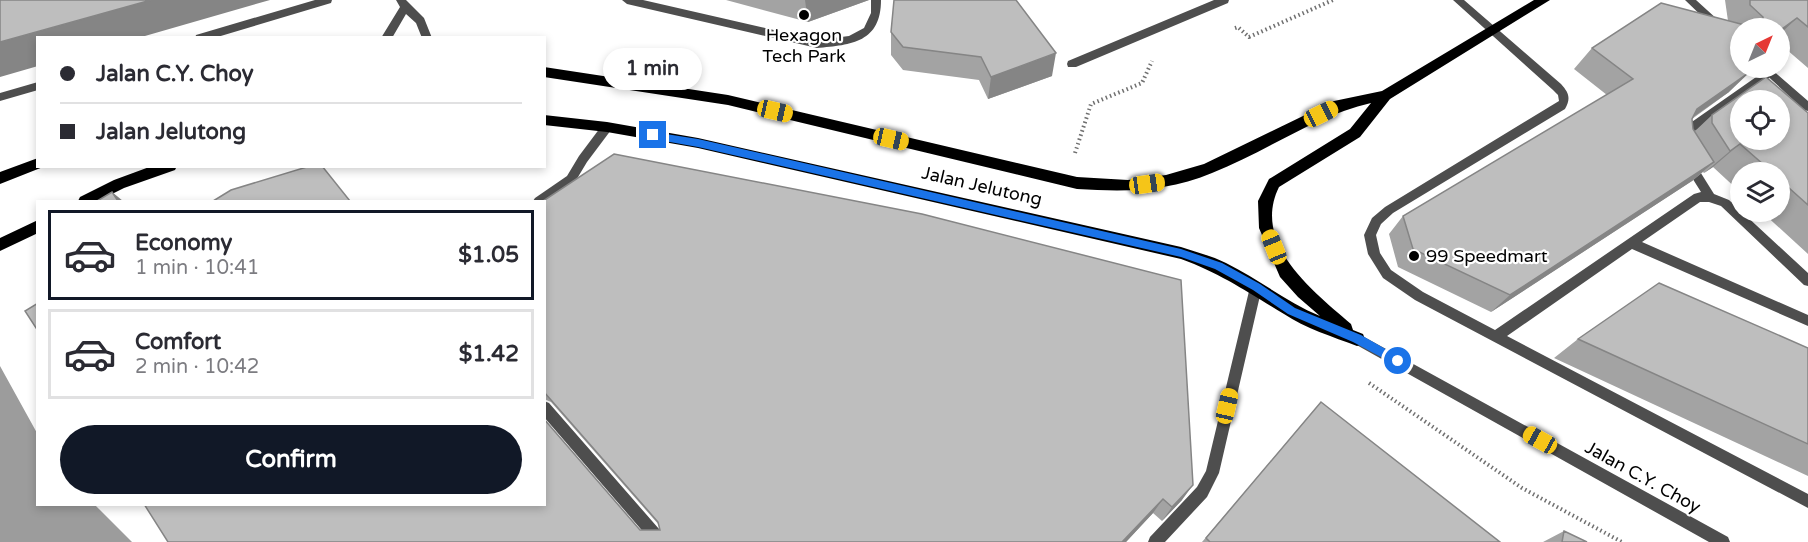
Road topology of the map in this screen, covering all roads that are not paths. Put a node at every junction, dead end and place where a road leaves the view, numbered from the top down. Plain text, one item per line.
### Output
1 (327, 0) edge
2 (627, 0) edge
3 (876, 0) edge
4 (1224, 0) edge
5 (1458, 0) edge
6 (1544, 0) edge
7 (1689, 0) edge
8 (403, 3) edge
9 (1494, 29) junction
10 (207, 36) edge
11 (387, 36) edge
12 (426, 36) edge
13 (1730, 37) edge
14 (1072, 64) dead end
15 (546, 72) edge
16 (1756, 78) edge
17 (1777, 78) edge
18 (36, 87) edge
19 (1385, 95) junction
20 (0, 97) edge
21 (1806, 102) edge
22 (546, 120) edge
23 (607, 127) junction
24 (36, 164) edge
25 (164, 168) edge
26 (0, 178) edge
27 (1710, 197) junction
28 (87, 200) edge
29 (540, 200) edge
30 (36, 227) edge
31 (1631, 243) junction
32 (2, 244) edge
33 (1808, 281) edge
34 (1256, 287) junction
35 (1808, 321) edge
36 (1496, 337) junction
37 (1357, 339) junction
38 (546, 408) edge
39 (1808, 501) edge
40 (661, 542) edge
41 (1155, 542) edge
42 (1723, 542) edge

1 - 10 street
2 - 3 street
4 - 14 street
5 - 9 street
6 - 9 main road
7 - 13 street
8 - 11 street
8 - 12 street
9 - 19 main road
9 - 36 street
15 - 19 main road, Jalan Jelutong
16 - 27 street
17 - 21 street
18 - 20 street
19 - 37 main road
22 - 23 main road, Jalan Jelutong
23 - 29 street
23 - 34 main road, Jalan Jelutong
24 - 26 main road
25 - 28 main road
27 - 31 street
27 - 33 street
30 - 32 main road
31 - 35 street
31 - 36 street
34 - 37 main road, Jalan Jelutong
34 - 41 street
36 - 39 street
37 - 42 street, Jalan C.Y. Choy
38 - 40 street

